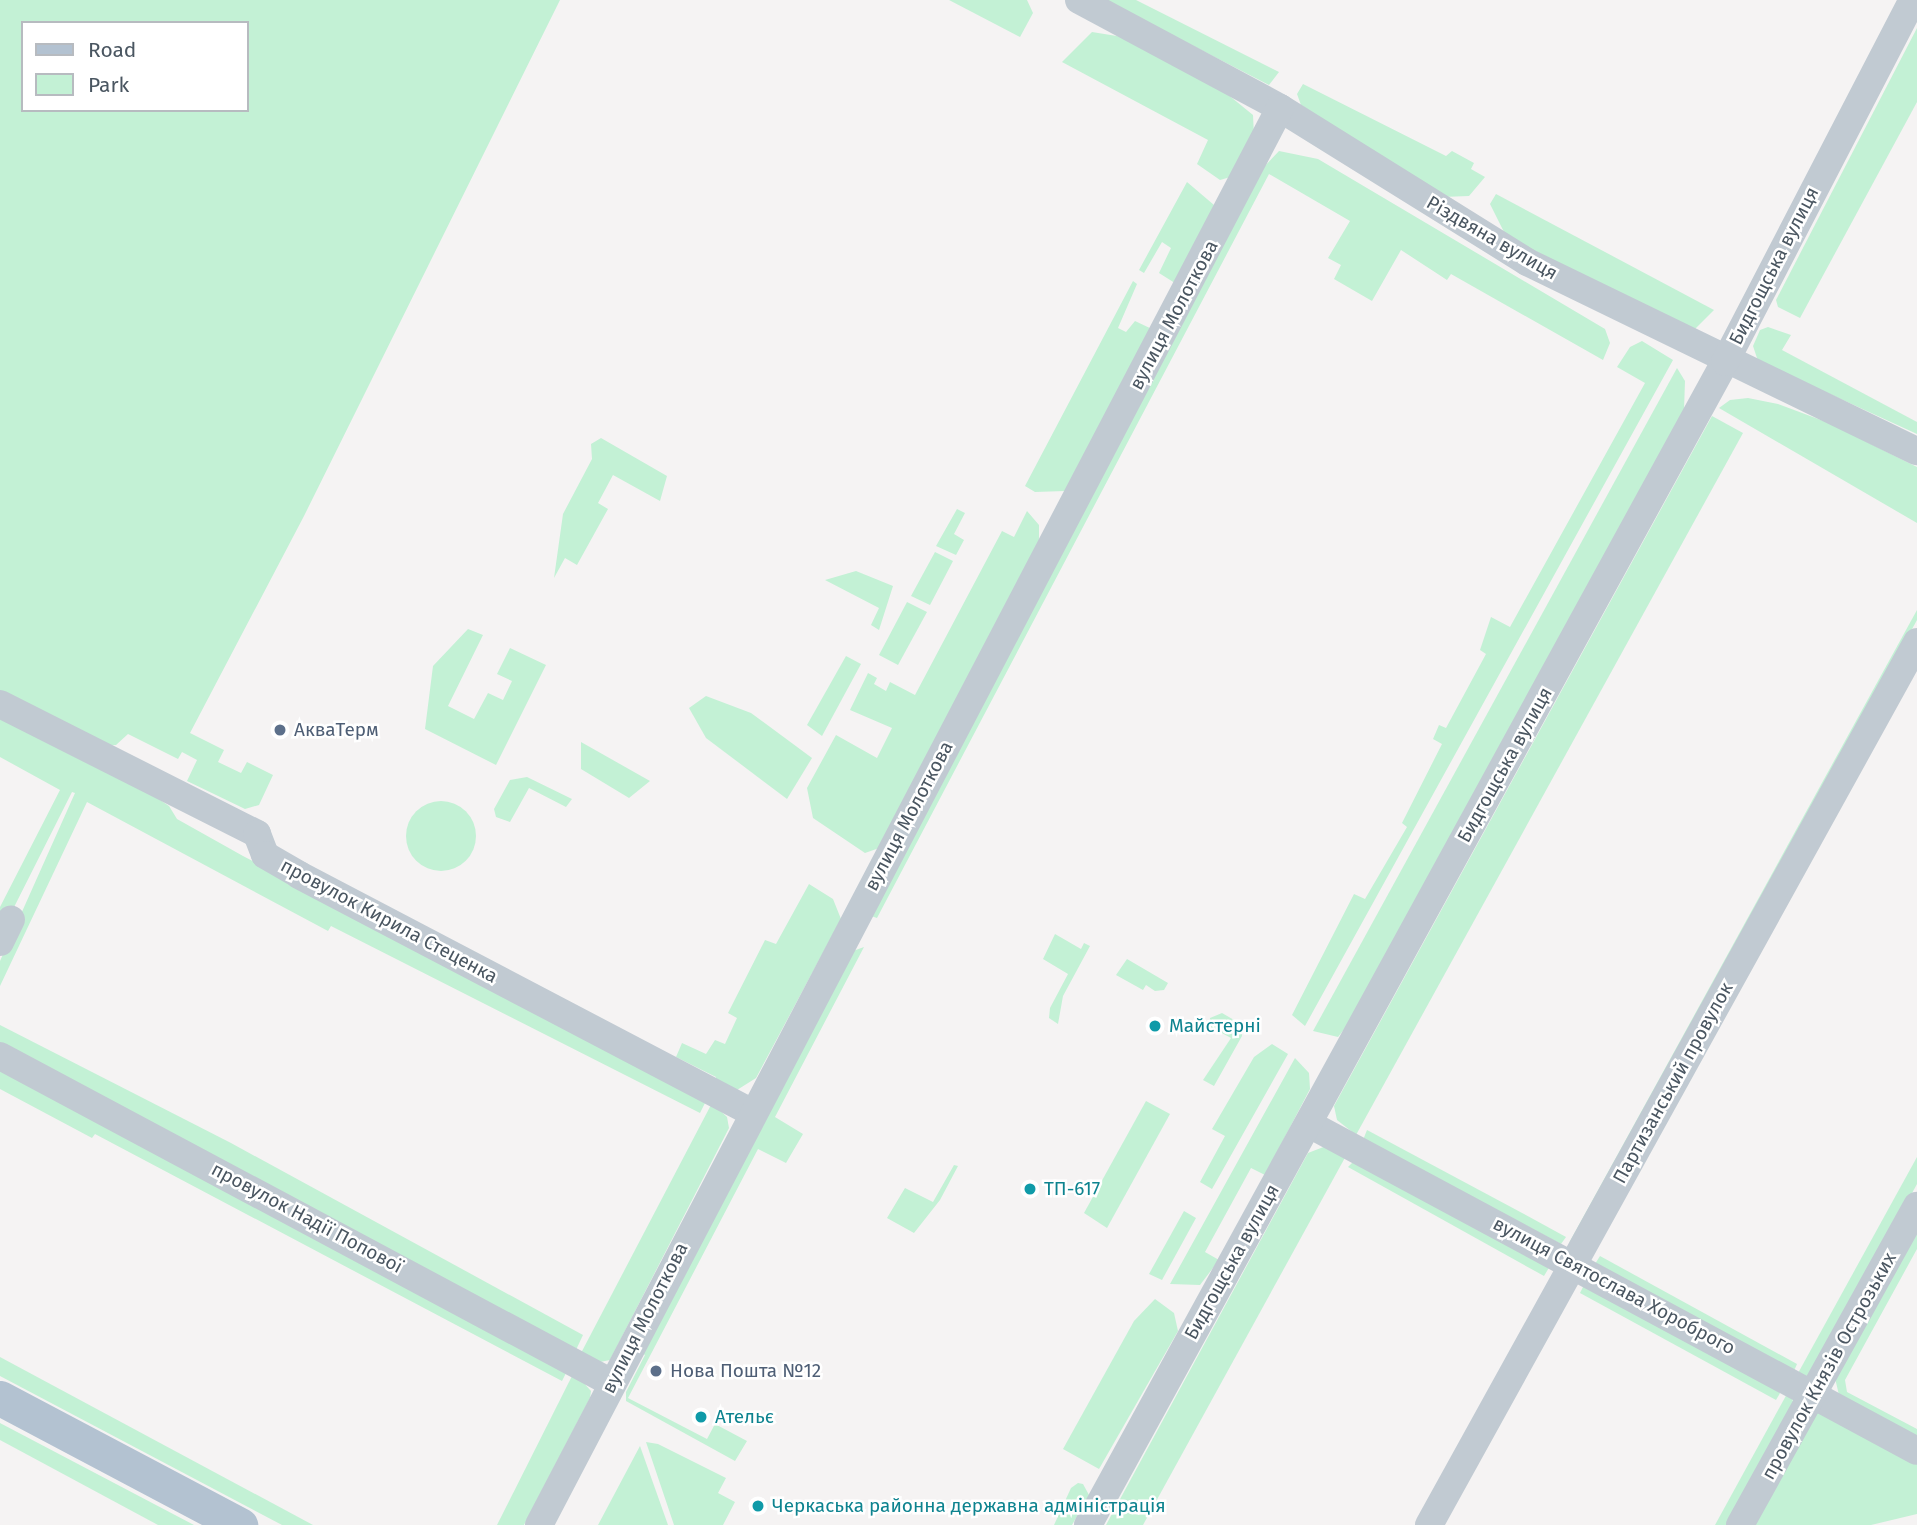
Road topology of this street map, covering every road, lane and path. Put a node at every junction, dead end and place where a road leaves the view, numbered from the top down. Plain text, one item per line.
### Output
1 (1080, 0) edge
2 (1913, 0) edge
3 (1280, 108) junction
4 (1725, 362) junction
5 (1917, 451) edge
6 (1917, 642) edge
7 (0, 704) edge
8 (0, 1056) edge
9 (751, 1112) junction
10 (1308, 1124) junction
11 (1917, 1206) edge
12 (1573, 1263) junction
13 (612, 1383) junction
14 (1815, 1395) junction
15 (0, 1398) edge
16 (1917, 1451) edge
17 (240, 1525) edge
18 (539, 1525) edge
19 (1088, 1525) edge
20 (1429, 1525) edge
21 (1740, 1525) edge

1 - 3 street, Різдвяна вулиця
2 - 4 street, Бидгощська вулиця
3 - 4 street, Різдвяна вулиця
3 - 9 street, вулиця Молоткова
4 - 5 street, Різдвяна вулиця
4 - 10 street, Бидгощська вулиця
6 - 12 street, Партизанський провулок
7 - 9 street, провулок Кирила Стеценка
8 - 13 street, провулок Надії Попової
9 - 13 street, вулиця Молоткова
10 - 12 street, вулиця Святослава Хороброго
10 - 19 street, Бидгощська вулиця
11 - 14 street, провулок Князів Острозьких
12 - 14 street, вулиця Святослава Хороброго
12 - 20 street, Партизанський провулок
13 - 18 street, вулиця Молоткова
14 - 16 street, вулиця Святослава Хороброго
14 - 21 street, провулок Князів Острозьких
15 - 17 main road

